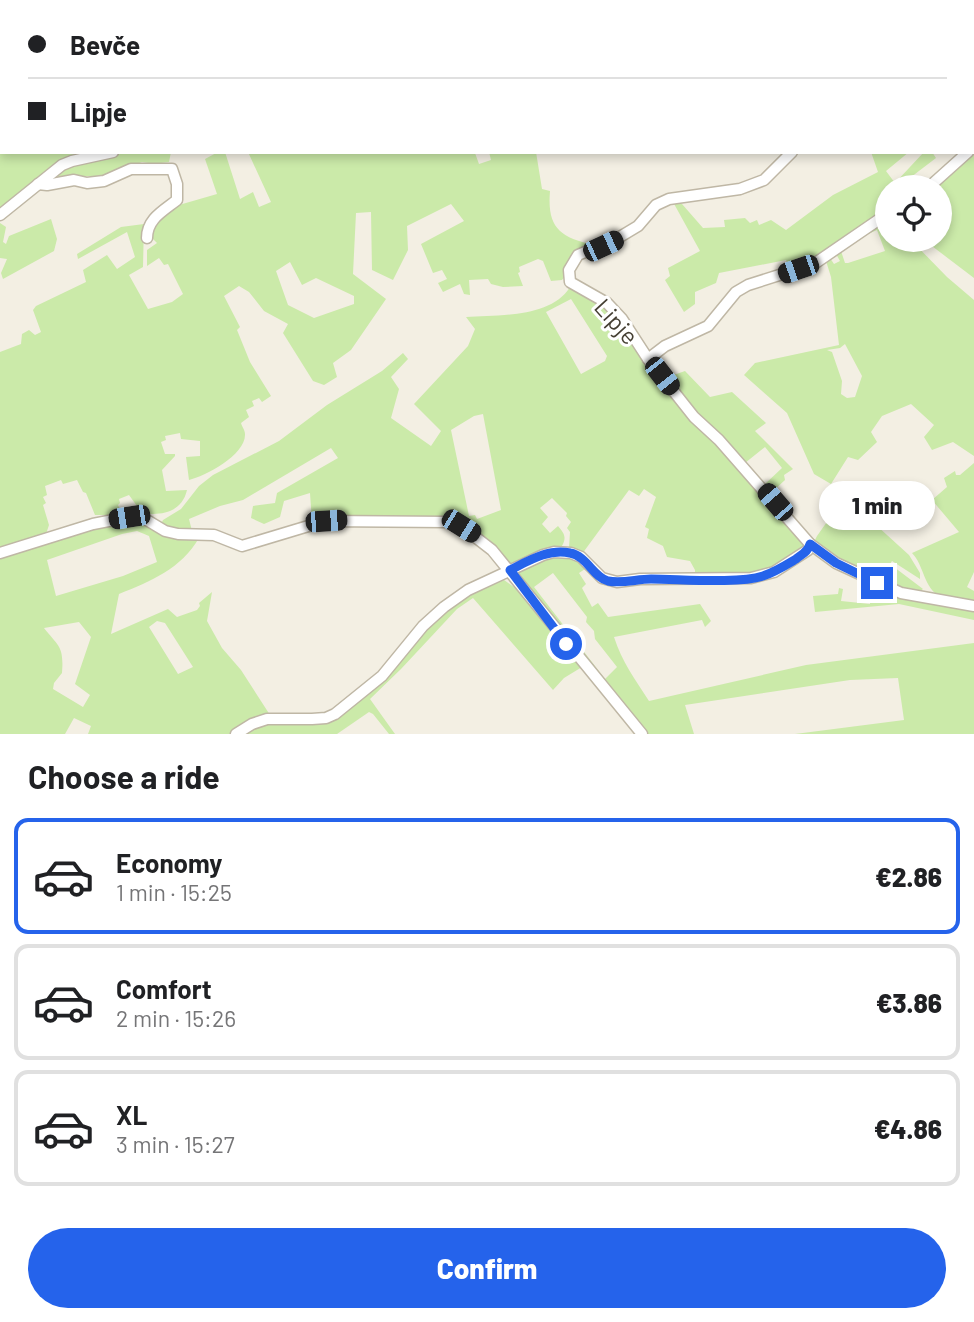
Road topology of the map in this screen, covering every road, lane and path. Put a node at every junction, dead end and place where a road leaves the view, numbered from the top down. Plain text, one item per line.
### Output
1 (103, 154) edge
2 (790, 154) edge
3 (966, 154) edge
4 (942, 175) edge
5 (38, 184) junction
6 (0, 215) edge
7 (875, 222) edge
8 (147, 238) dead end
9 (648, 359) junction
10 (810, 544) junction
11 (0, 553) edge
12 (507, 572) junction
13 (974, 606) edge
14 (236, 734) edge
15 (642, 734) edge

1 - 5 street
2 - 9 street, Lipje
3 - 4 street
5 - 6 street
5 - 8 street
7 - 9 street
9 - 10 street, Lipje
10 - 12 street
10 - 13 street, Lipje
11 - 12 street
12 - 14 street
12 - 15 street

